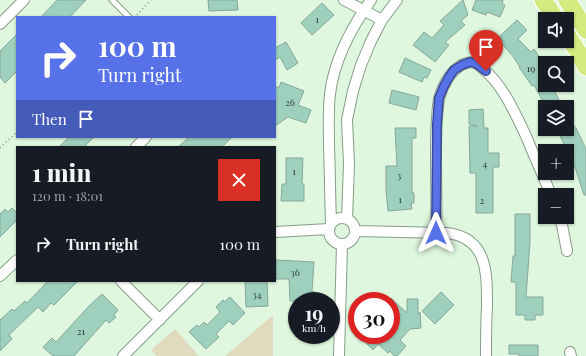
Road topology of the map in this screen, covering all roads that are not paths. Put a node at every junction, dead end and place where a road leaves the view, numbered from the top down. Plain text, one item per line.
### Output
1 (24, 0) edge
2 (112, 0) edge
3 (344, 0) edge
4 (371, 0) edge
5 (397, 0) edge
6 (543, 0) edge
7 (567, 0) edge
8 (364, 10) junction
9 (551, 12) edge
10 (128, 16) edge
11 (382, 20) junction
12 (0, 24) edge
13 (586, 30) edge
14 (574, 46) edge
15 (586, 68) edge
16 (145, 138) edge
17 (137, 146) edge
18 (548, 188) edge
19 (347, 219) junction
20 (561, 224) edge
21 (330, 226) junction
22 (355, 231) junction
23 (276, 232) edge
24 (436, 233) junction
25 (342, 245) junction
26 (567, 251) dead end
27 (16, 261) edge
28 (0, 276) edge
29 (122, 282) edge
30 (197, 282) edge
31 (160, 320) junction
32 (123, 356) edge
33 (339, 356) edge
34 (486, 356) edge

1 - 12 street
2 - 10 lane
3 - 8 street
4 - 8 street
5 - 11 street
6 - 9 highway
7 - 13 highway
8 - 11 street
8 - 21 street
11 - 19 street
14 - 15 highway
16 - 17 street
18 - 24 street
19 - 21 street
19 - 22 street
20 - 26 street
21 - 23 street
21 - 25 street
22 - 24 street
22 - 25 street
24 - 34 street
25 - 33 street
27 - 28 street
29 - 31 street
30 - 31 street
31 - 32 street

